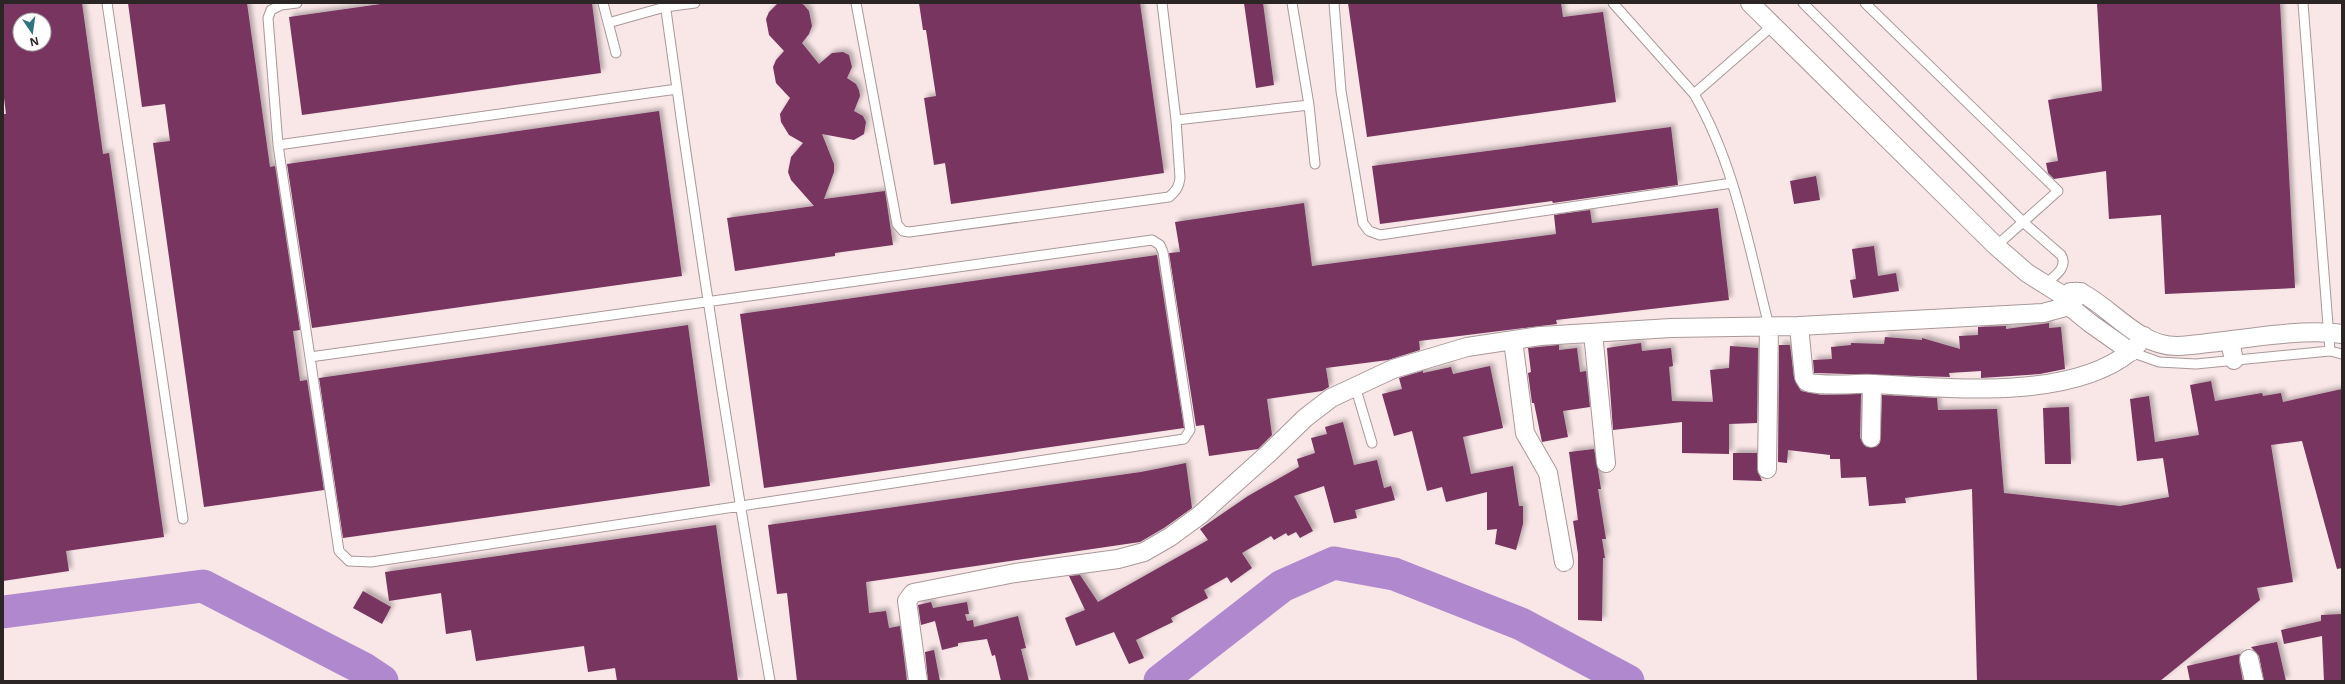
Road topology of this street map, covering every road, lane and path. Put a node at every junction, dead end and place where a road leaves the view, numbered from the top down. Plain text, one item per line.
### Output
1 (107, 3) edge
2 (297, 3) edge
3 (603, 3) edge
4 (695, 3) edge
5 (856, 3) edge
6 (1162, 3) edge
7 (1292, 3) edge
8 (1334, 3) edge
9 (1613, 3) edge
10 (1750, 3) edge
11 (1803, 3) edge
12 (1865, 3) edge
13 (2303, 3) edge
14 (665, 5) edge
15 (608, 23) junction
16 (1772, 26) junction
17 (616, 53) dead end
18 (677, 89) junction
19 (1694, 94) junction
20 (1309, 105) junction
21 (1176, 120) junction
22 (278, 145) junction
23 (1315, 164) dead end
24 (1732, 183) junction
25 (2023, 222) junction
26 (1996, 246) junction
27 (2058, 294) junction
28 (708, 303) junction
29 (1769, 326) junction
30 (1799, 326) junction
31 (1593, 333) junction
32 (2336, 333) edge
33 (2144, 336) junction
34 (1513, 340) junction
35 (2230, 342) junction
36 (2330, 351) junction
37 (2131, 352) junction
38 (2342, 354) edge
39 (310, 357) junction
40 (2234, 360) junction
41 (1872, 384) junction
42 (1355, 386) junction
43 (1871, 438) dead end
44 (1372, 442) dead end
45 (1606, 463) dead end
46 (1767, 468) dead end
47 (740, 507) junction
48 (183, 519) dead end
49 (1564, 562) dead end
50 (2249, 659) dead end
51 (770, 681) edge
52 (918, 681) edge
53 (2254, 681) edge

1 - 48 lane
2 - 22 lane
3 - 15 lane
4 - 14 lane
5 - 21 lane
6 - 21 lane
7 - 20 lane
8 - 24 lane
9 - 19 lane
10 - 16 street
11 - 25 lane
12 - 25 lane
13 - 32 lane
14 - 15 lane
14 - 18 lane
15 - 17 lane
16 - 19 lane
16 - 26 street
18 - 22 lane
18 - 28 lane
19 - 24 lane
20 - 21 lane
20 - 23 lane
22 - 39 lane
24 - 29 lane
25 - 26 lane
25 - 27 lane
26 - 27 street
27 - 30 street
27 - 33 street
27 - 37 street
28 - 39 lane
28 - 47 lane
28 - 47 lane
29 - 30 street
29 - 31 street
29 - 46 street
30 - 41 street
31 - 34 street
31 - 45 street
32 - 35 street
32 - 36 lane
33 - 35 street
33 - 37 street
34 - 42 street
34 - 49 street
35 - 40 street
36 - 38 lane
36 - 40 lane
37 - 40 lane
37 - 41 street
39 - 47 lane
41 - 43 street
42 - 44 lane
42 - 52 street
47 - 51 lane
50 - 53 street

